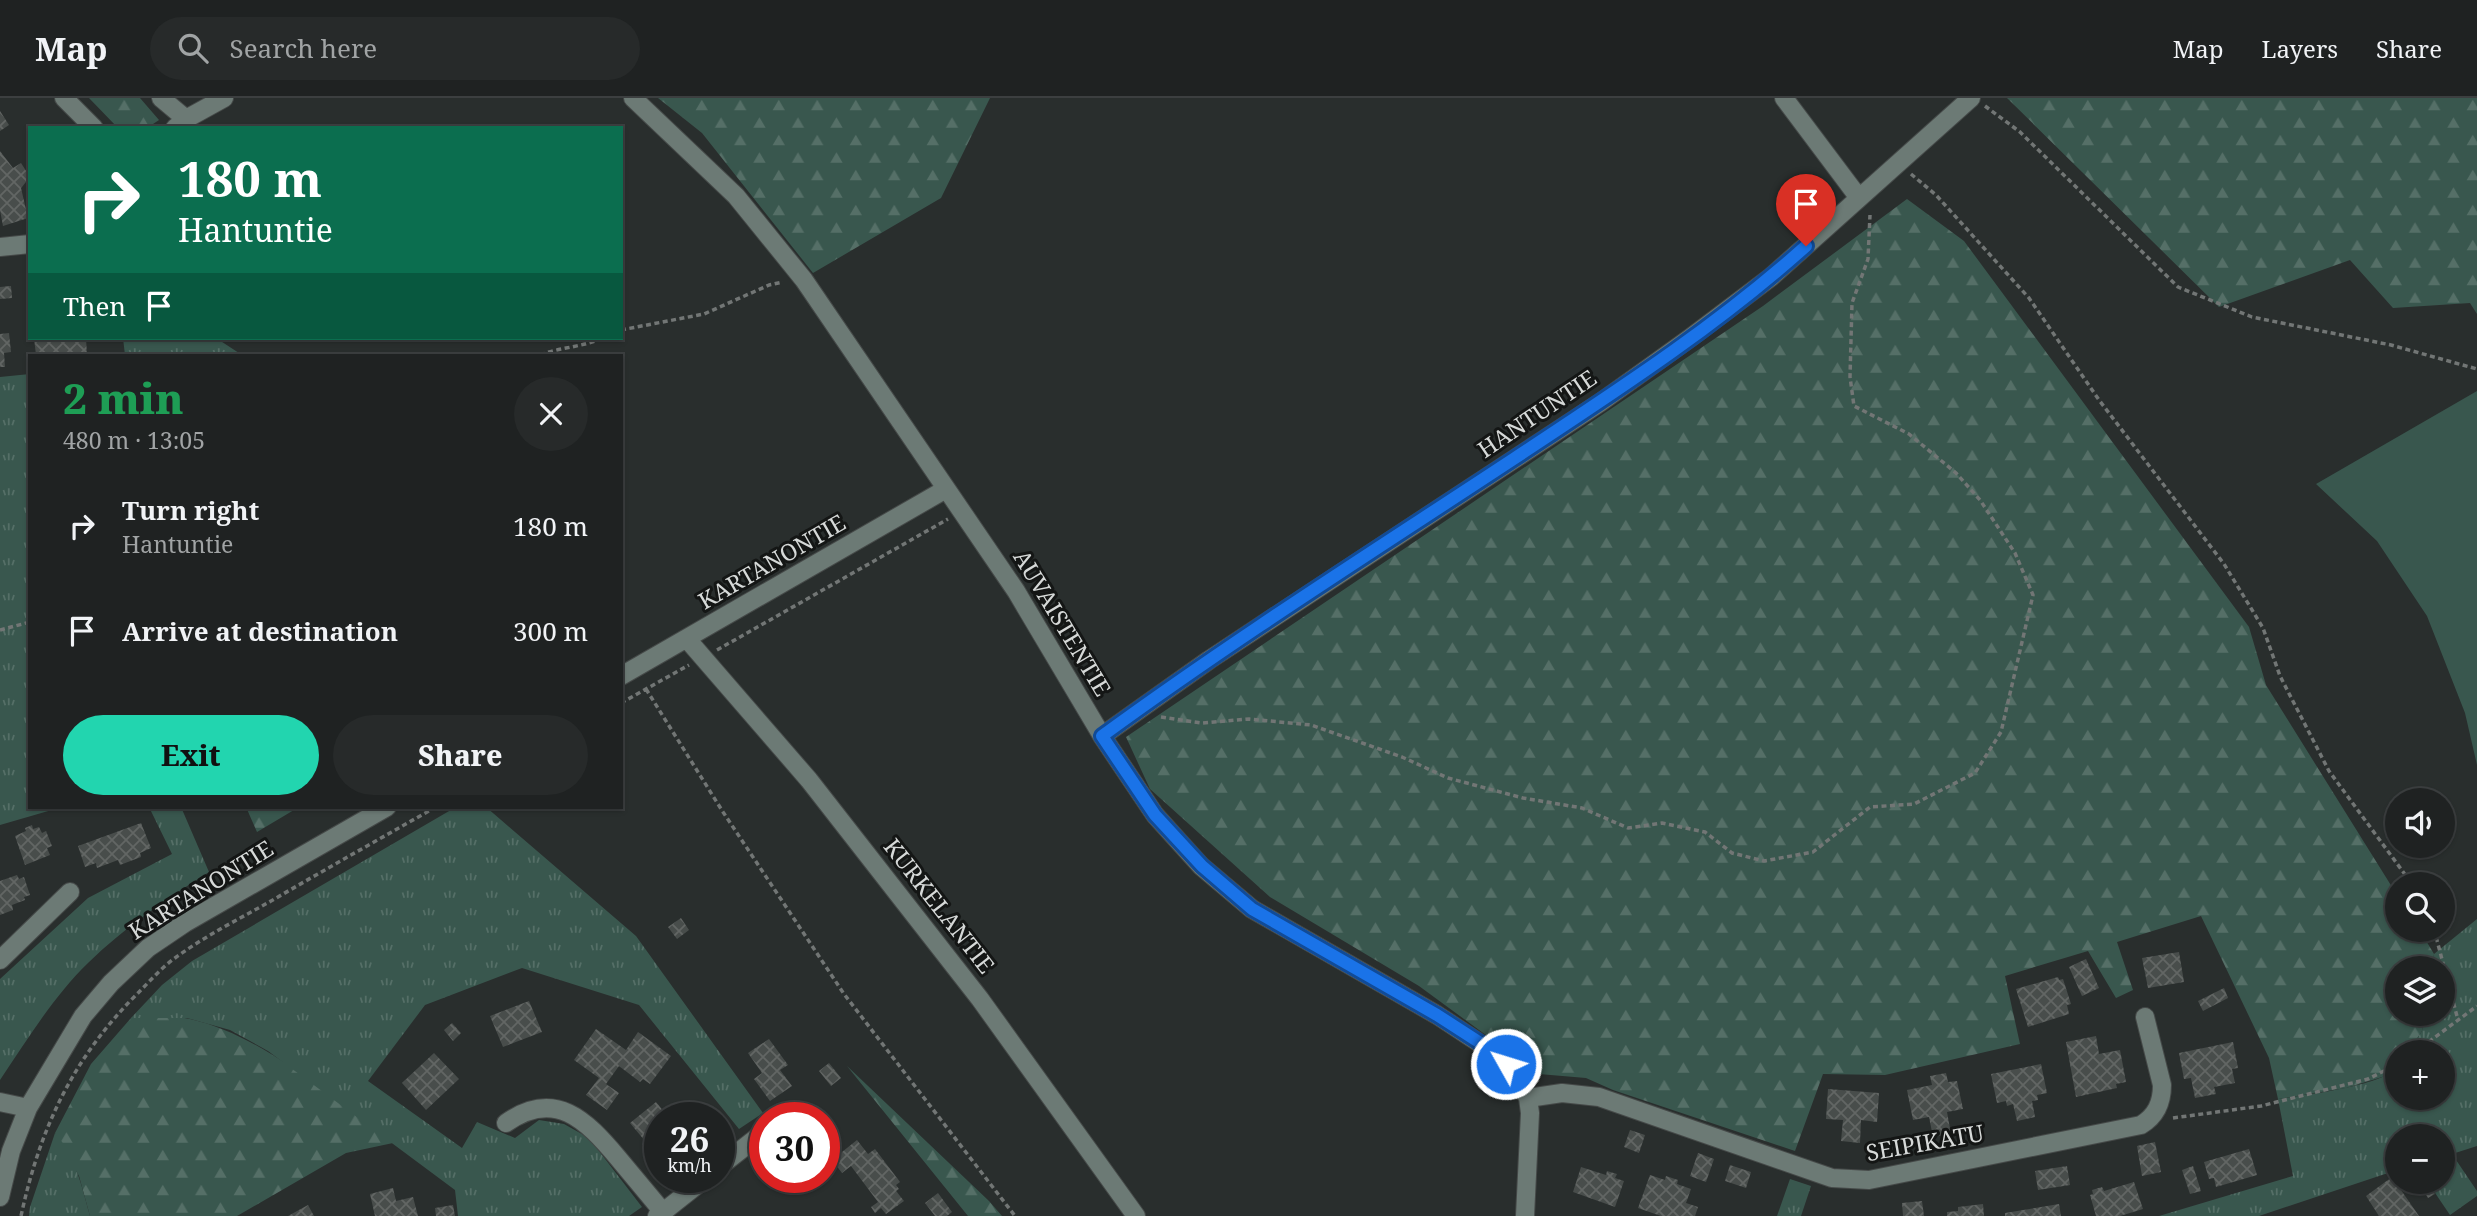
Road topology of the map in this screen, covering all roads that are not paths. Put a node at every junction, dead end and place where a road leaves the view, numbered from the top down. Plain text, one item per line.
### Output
1 (64, 98) edge
2 (161, 98) edge
3 (224, 98) edge
4 (633, 98) edge
5 (1784, 98) edge
6 (1978, 101) edge
7 (181, 123) edge
8 (92, 126) edge
9 (1865, 193) junction
10 (28, 244) edge
11 (0, 247) edge
12 (946, 489) junction
13 (687, 639) junction
14 (623, 675) edge
15 (1102, 736) junction
16 (384, 809) edge
17 (70, 892) dead end
18 (0, 960) edge
19 (2145, 1017) dead end
20 (1528, 1098) junction
21 (0, 1102) edge
22 (28, 1108) junction
23 (506, 1123) dead end
24 (749, 1144) edge
25 (735, 1154) edge
26 (687, 1193) edge
27 (0, 1197) edge
28 (660, 1214) edge
29 (1136, 1216) edge
30 (1525, 1216) edge

1 - 8 street
2 - 7 street
3 - 7 street
4 - 12 street, AUVAISTENTIE
5 - 9 street
6 - 9 street, HANTUNTIE
9 - 15 street, HANTUNTIE
10 - 11 street
12 - 13 street, KARTANONTIE
12 - 15 street, AUVAISTENTIE
13 - 14 street, KARTANONTIE
13 - 29 street, KURKELANTIE
15 - 20 street, AUVAISTENTIE
16 - 22 street, KARTANONTIE
17 - 18 street
19 - 20 street, SEIPIKATU
20 - 30 street, AUVAISTENTIE
21 - 22 street
22 - 27 street, KARTANONTIE
23 - 28 street
24 - 25 street
26 - 28 street

